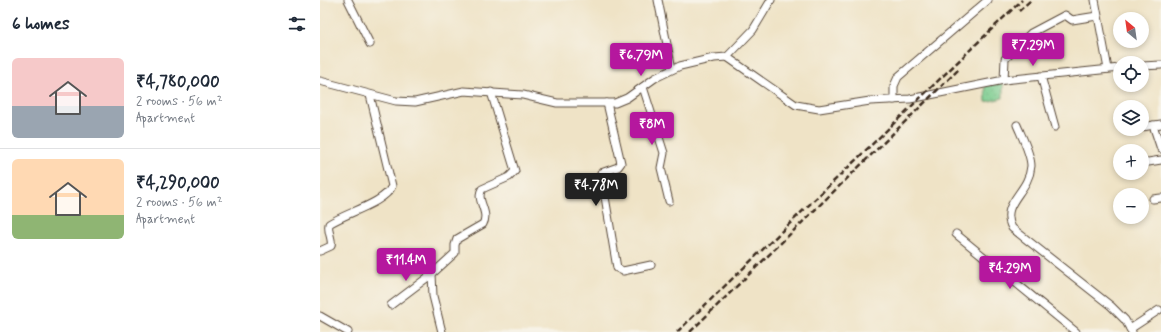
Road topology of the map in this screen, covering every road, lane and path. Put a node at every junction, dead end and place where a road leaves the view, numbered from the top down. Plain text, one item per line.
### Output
1 (348, 0) edge
2 (658, 0) edge
3 (771, 0) edge
4 (988, 0) edge
5 (1095, 0) edge
6 (1098, 16) junction
7 (370, 44) dead end
8 (727, 57) junction
9 (1161, 65) edge
10 (1149, 66) edge
11 (672, 69) junction
12 (1108, 69) junction
13 (1113, 69) edge
14 (1041, 76) junction
15 (1004, 80) junction
16 (320, 81) edge
17 (643, 86) junction
18 (491, 92) junction
19 (370, 95) junction
20 (894, 100) junction
21 (607, 103) junction
22 (1161, 124) edge
23 (1018, 125) dead end
24 (1153, 125) junction
25 (1149, 126) edge
26 (1055, 127) dead end
27 (1161, 149) edge
28 (1161, 160) edge
29 (1149, 162) edge
30 (1161, 198) edge
31 (1153, 199) dead end
32 (669, 201) dead end
33 (956, 234) dead end
34 (320, 252) edge
35 (651, 265) dead end
36 (432, 274) junction
37 (391, 305) dead end
38 (1159, 310) dead end
39 (320, 316) edge
40 (1131, 330) edge
41 (348, 332) edge
42 (442, 332) edge
43 (1076, 332) edge

1 - 7 street
2 - 11 street
3 - 8 street
4 - 20 street
5 - 6 street
6 - 12 street
6 - 15 street
8 - 11 street
8 - 20 street
9 - 10 street
11 - 17 street
12 - 13 street
12 - 14 street
14 - 15 street
14 - 26 street
15 - 20 street
16 - 19 street
17 - 21 street
17 - 32 street
18 - 19 street
18 - 21 street
18 - 36 street
19 - 34 street
21 - 35 street
22 - 24 street
23 - 40 street
24 - 25 street
24 - 27 street
28 - 29 street
30 - 31 street
33 - 43 street
36 - 37 street
36 - 42 street
38 - 40 street
39 - 41 street

